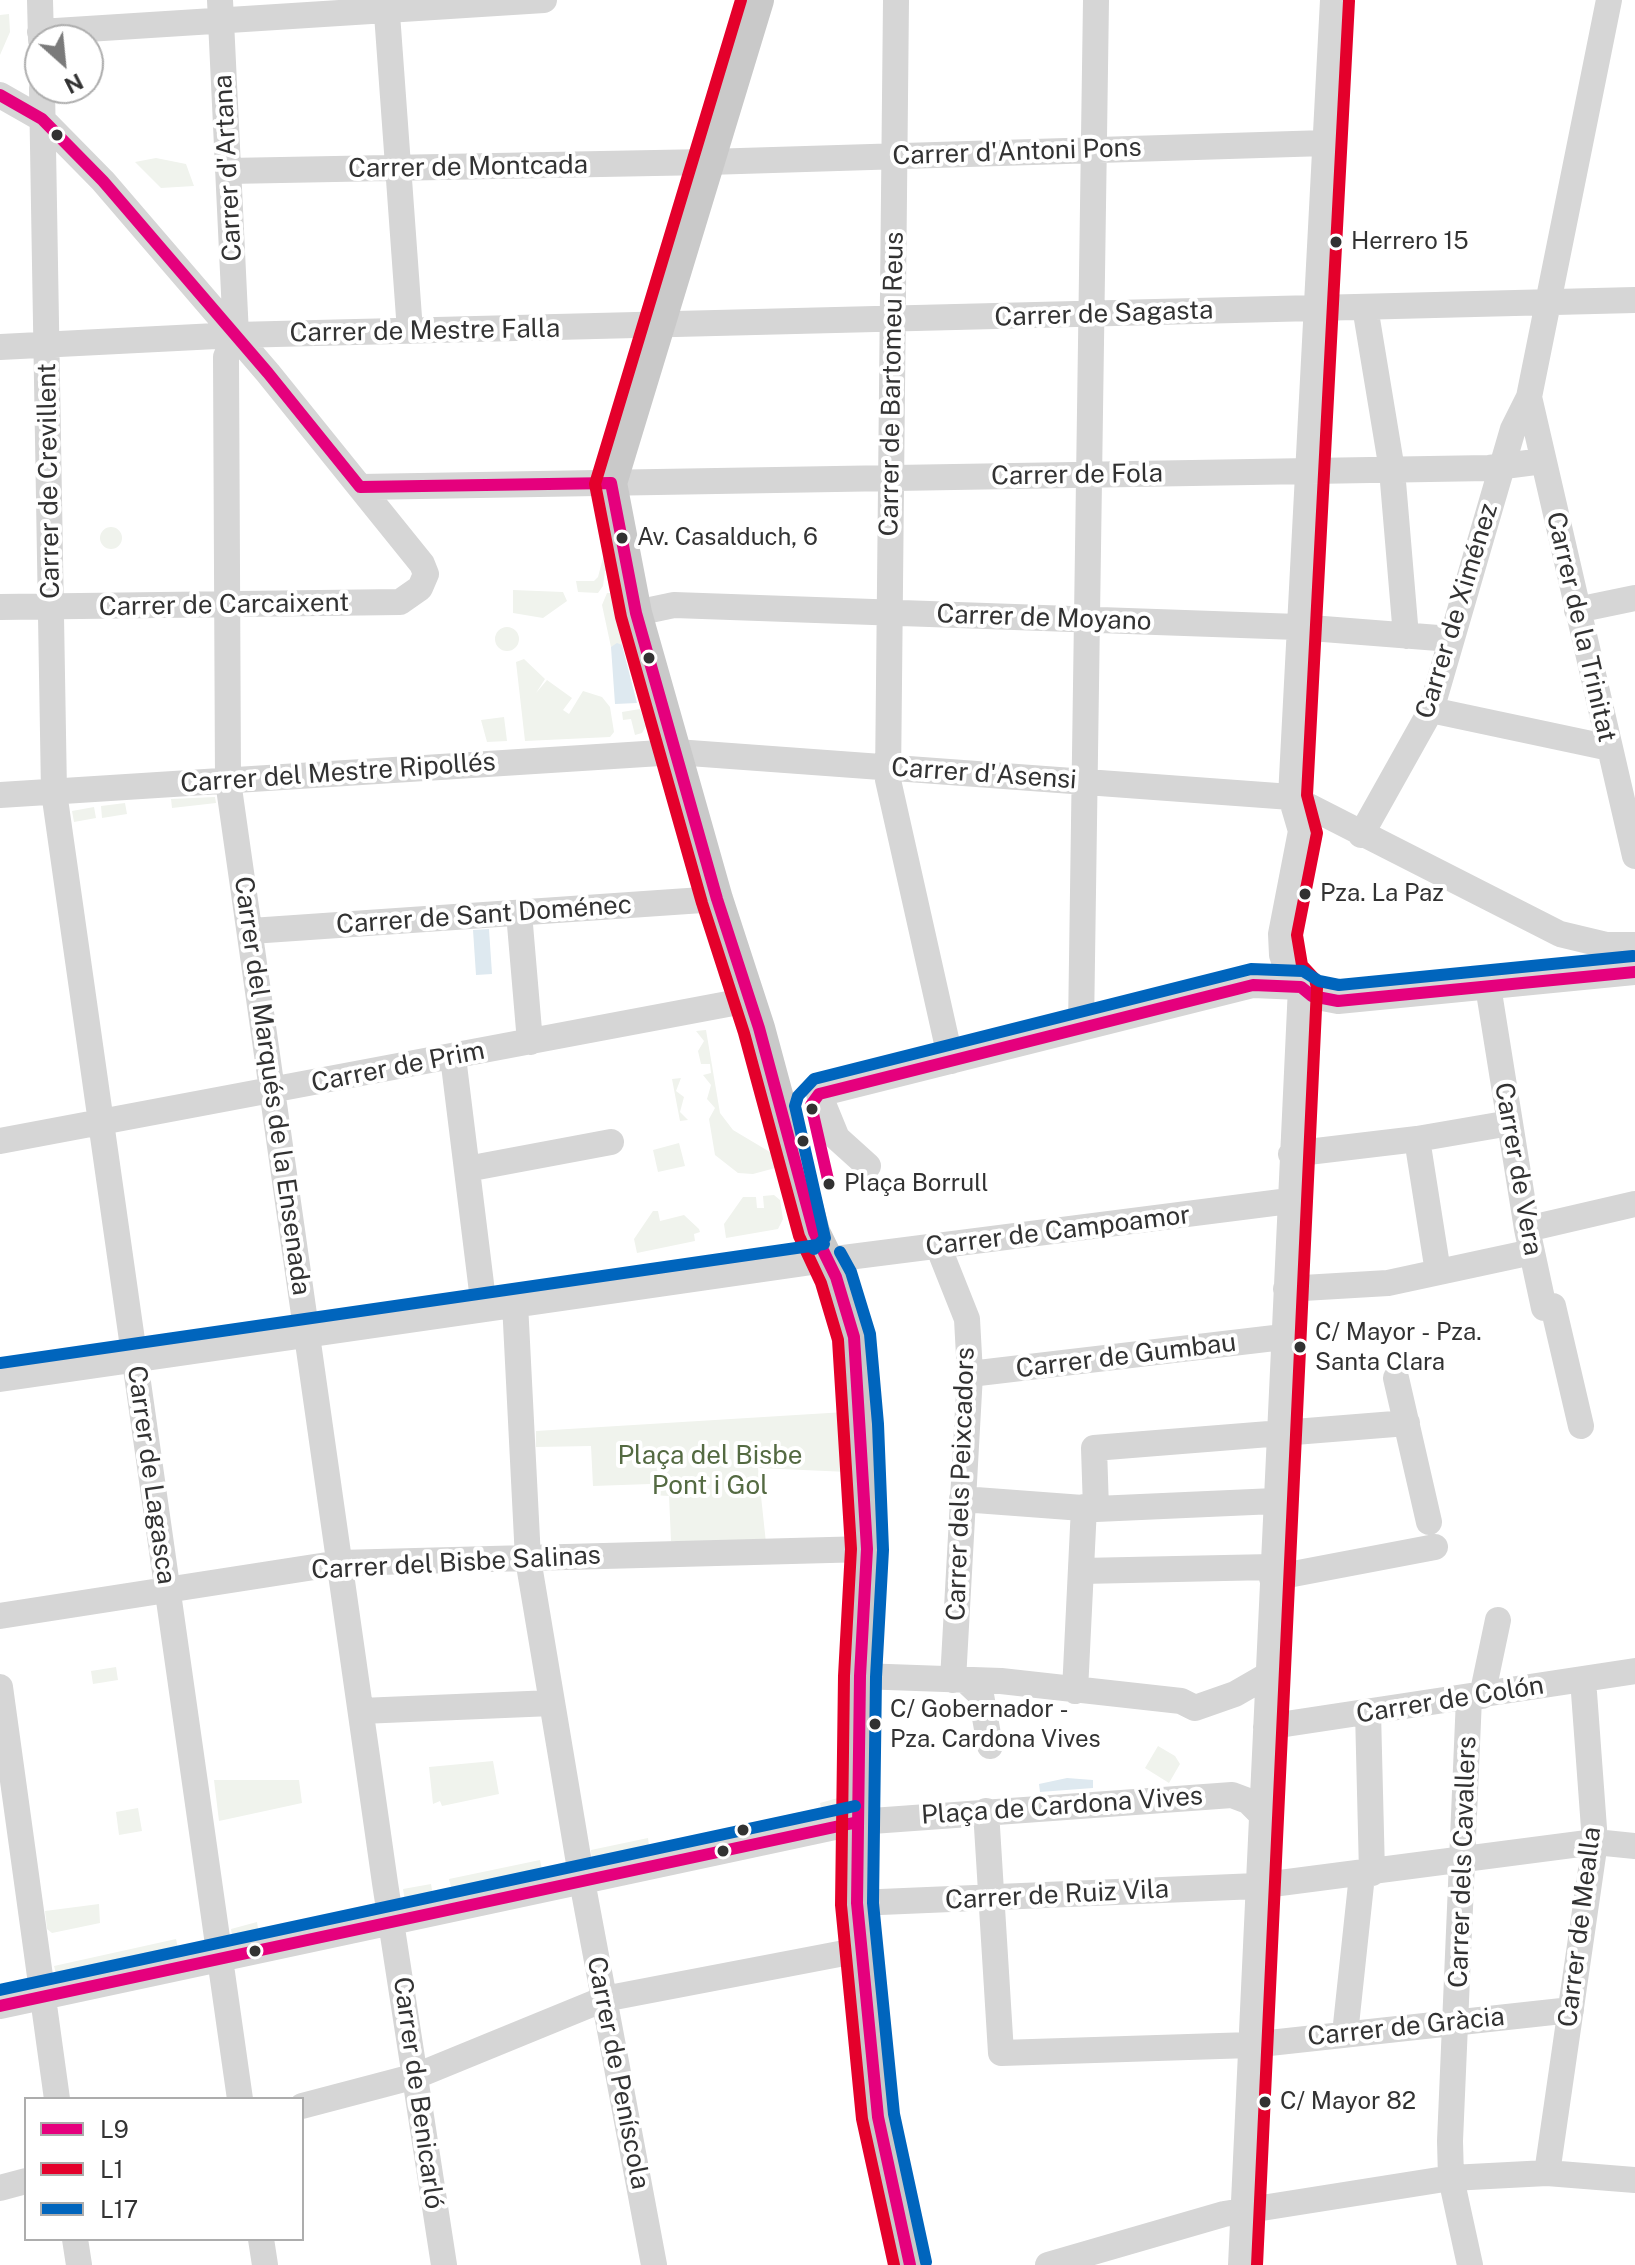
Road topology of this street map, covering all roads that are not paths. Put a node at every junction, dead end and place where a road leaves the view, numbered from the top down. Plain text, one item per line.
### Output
1 (40, 0) edge
2 (544, 0) edge
3 (758, 0) edge
4 (896, 0) edge
5 (1096, 0) edge
6 (1333, 0) edge
7 (1609, 0) edge
8 (387, 5) edge
9 (220, 10) edge
10 (40, 24) edge
11 (104, 27) edge
12 (0, 95) edge
13 (42, 104) edge
14 (42, 119) junction
15 (1326, 143) junction
16 (1093, 150) junction
17 (895, 156) junction
18 (708, 162) junction
19 (399, 168) junction
20 (228, 171) junction
21 (1635, 300) edge
22 (1548, 302) junction
23 (1316, 307) junction
24 (1365, 307) junction
25 (1091, 314) junction
26 (893, 320) junction
27 (659, 326) junction
28 (410, 331) junction
29 (236, 335) junction
30 (46, 346) junction
31 (0, 347) edge
32 (1529, 397) junction
33 (1543, 461) junction
34 (1502, 468) junction
35 (1392, 470) junction
36 (1307, 471) junction
37 (1089, 475) junction
38 (891, 478) junction
39 (611, 483) junction
40 (360, 487) junction
41 (1635, 598) edge
42 (227, 605) junction
43 (0, 607) edge
44 (51, 607) junction
45 (1577, 610) junction
46 (636, 613) junction
47 (889, 613) junction
48 (1087, 620) junction
49 (1298, 627) junction
50 (1406, 636) junction
51 (1451, 639) junction
52 (1431, 710) junction
53 (1619, 750) edge
54 (676, 752) junction
55 (888, 767) junction
56 (228, 781) junction
57 (1084, 781) junction
58 (54, 792) junction
59 (0, 795) edge
60 (1291, 797) junction
61 (1361, 835) junction
62 (1635, 856) edge
63 (717, 899) junction
64 (519, 913) junction
65 (251, 931) junction
66 (1635, 945) edge
67 (1635, 972) edge
68 (1488, 986) junction
69 (1301, 987) junction
70 (749, 1000) junction
71 (1081, 1028) junction
72 (530, 1042) junction
73 (453, 1057) junction
74 (951, 1061) junction
75 (273, 1090) junction
76 (102, 1122) junction
77 (1510, 1123) junction
78 (1417, 1139) junction
79 (0, 1141) edge
80 (611, 1142) dead end
81 (1291, 1154) junction
82 (868, 1166) dead end
83 (467, 1169) junction
84 (1289, 1201) junction
85 (1635, 1204) edge
86 (1530, 1240) junction
87 (938, 1246) junction
88 (826, 1260) junction
89 (1438, 1272) junction
90 (1286, 1289) junction
91 (515, 1303) junction
92 (484, 1308) junction
93 (308, 1336) junction
94 (1283, 1337) junction
95 (135, 1359) junction
96 (970, 1374) junction
97 (1396, 1378) dead end
98 (0, 1379) edge
99 (1407, 1423) junction
100 (1581, 1426) dead end
101 (1278, 1434) junction
102 (962, 1499) junction
103 (1275, 1501) junction
104 (1090, 1508) junction
105 (867, 1549) junction
106 (528, 1559) junction
107 (340, 1563) junction
108 (1081, 1571) junction
109 (1272, 1573) junction
110 (167, 1591) junction
111 (0, 1616) edge
112 (1498, 1620) dead end
113 (1635, 1671) edge
114 (1268, 1675) junction
115 (860, 1676) junction
116 (1583, 1679) junction
117 (959, 1680) junction
118 (0, 1687) edge
119 (1075, 1691) junction
120 (1476, 1697) junction
121 (552, 1703) junction
122 (361, 1711) junction
123 (1368, 1712) junction
124 (1266, 1727) junction
125 (990, 1746) dead end
126 (7, 1788) edge
127 (986, 1811) junction
128 (1260, 1813) junction
129 (858, 1822) junction
130 (1595, 1842) junction
131 (1635, 1846) edge
132 (1463, 1858) junction
133 (1367, 1874) junction
134 (582, 1881) junction
135 (385, 1883) joint
136 (1257, 1886) junction
137 (991, 1898) junction
138 (857, 1903) junction
139 (393, 1922) junction
140 (860, 1950) junction
141 (218, 1959) junction
142 (43, 1997) junction
143 (604, 1999) junction
144 (0, 2006) edge
145 (1571, 2010) junction
146 (1457, 2021) junction
147 (1345, 2034) junction
148 (1251, 2045) junction
149 (416, 2076) junction
150 (57, 2097) edge
151 (240, 2097) edge
152 (304, 2105) edge
153 (1547, 2173) junction
154 (1451, 2178) junction
155 (1635, 2180) edge
156 (24, 2182) edge
157 (0, 2188) edge
158 (1244, 2212) junction
159 (75, 2241) edge
160 (261, 2241) edge
161 (79, 2265) edge
162 (265, 2265) edge
163 (444, 2265) edge
164 (654, 2265) edge
165 (910, 2265) edge
166 (1048, 2265) edge
167 (1241, 2265) edge
168 (1470, 2265) edge

1 - 10 street
2 - 8 street
3 - 18 main road
4 - 17 street, Carrer de Bartomeu Reus
5 - 16 street
6 - 15 street
7 - 22 street, Carrer de la Trinitat
8 - 9 street
8 - 19 street
9 - 11 street
9 - 20 street, Carrer d'Artana
12 - 14 street
13 - 14 street, Carrer de Crevillent
14 - 29 street
14 - 30 street, Carrer de Crevillent
15 - 16 street, Carrer d'Antoni Pons
15 - 23 street
16 - 17 street, Carrer d'Antoni Pons
16 - 25 street
17 - 18 street, Carrer d'Antoni Pons
17 - 26 street, Carrer de Bartomeu Reus
18 - 19 street, Carrer de Montcada
18 - 27 main road
19 - 20 street, Carrer de Montcada
19 - 28 street
20 - 29 street, Carrer d'Artana
21 - 22 street, Carrer de Sagasta
22 - 24 street, Carrer de Sagasta
22 - 32 street, Carrer de la Trinitat
23 - 24 street, Carrer de Sagasta
23 - 25 street, Carrer de Sagasta
23 - 36 street
24 - 35 street
25 - 26 street, Carrer de Sagasta
25 - 37 street
26 - 27 street, Carrer de Sagasta
26 - 38 street, Carrer de Bartomeu Reus
27 - 28 street, Carrer de Mestre Falla
27 - 39 main road
28 - 29 street, Carrer de Mestre Falla
29 - 30 street, Carrer de Mestre Falla
29 - 40 street
29 - 42 street, Carrer del Marqués de la Ensenada
30 - 31 street, Carrer de Mestre Falla
30 - 44 street, Carrer de Crevillent
32 - 33 street, Carrer de la Trinitat
32 - 34 street, Carrer de la Trinitat
33 - 34 street, Carrer de Fola
33 - 45 street, Carrer de la Trinitat
34 - 35 street, Carrer de Fola
34 - 51 street, Carrer de Ximénez
35 - 36 street, Carrer de Fola
35 - 50 street
36 - 37 street, Carrer de Fola
36 - 49 street
37 - 38 street, Carrer de Fola
37 - 48 street
38 - 39 street, Carrer de Fola
38 - 47 street, Carrer de Bartomeu Reus
39 - 40 street, Carrer de Fola
39 - 46 main road
40 - 42 street, Carrer de Carcaixent
41 - 45 street
42 - 44 street, Carrer de Carcaixent
42 - 56 street, Carrer del Marqués de la Ensenada
43 - 44 street, Carrer de Carcaixent
44 - 58 street, Carrer de Crevillent
45 - 53 street, Carrer de la Trinitat
46 - 47 street, Carrer de Moyano
46 - 54 main road
47 - 48 street, Carrer de Moyano
47 - 55 street, Carrer de Bartomeu Reus
48 - 49 street, Carrer de Moyano
48 - 57 street
49 - 50 street, Carrer de Moyano
49 - 60 street
50 - 51 street, Carrer de Moyano
51 - 52 street, Carrer de Ximénez
52 - 53 street
52 - 61 street, Carrer de Ximénez
53 - 62 street, Carrer de la Trinitat
54 - 55 street, Carrer d'Asensi
54 - 56 street, Carrer del Mestre Ripollés
54 - 63 main road
55 - 57 street, Carrer d'Asensi
55 - 74 street, Carrer de Bartomeu Reus
56 - 58 street, Carrer del Mestre Ripollés
56 - 65 street, Carrer del Marqués de la Ensenada
57 - 60 street, Carrer d'Asensi
57 - 71 street
58 - 59 street, Carrer del Mestre Ripollés
58 - 76 street, Carrer de Lagasca
60 - 61 street
60 - 69 street
61 - 66 street
63 - 64 street, Carrer de Sant Doménec
63 - 70 main road
64 - 65 street, Carrer de Sant Doménec
64 - 72 street
65 - 75 street, Carrer del Marqués de la Ensenada
67 - 68 street
68 - 69 street
68 - 77 street, Carrer de Vera
69 - 71 street
69 - 81 street
70 - 72 street, Carrer de Prim
70 - 88 main road
71 - 74 street
72 - 73 street, Carrer de Prim
73 - 75 street, Carrer de Prim
73 - 83 street
74 - 82 street
75 - 76 street, Carrer de Prim
75 - 93 street, Carrer del Marqués de la Ensenada
76 - 79 street, Carrer de Prim
76 - 95 street, Carrer de Lagasca
77 - 78 street
77 - 86 street, Carrer de Vera
78 - 81 street
78 - 89 street
80 - 83 street
81 - 84 street
83 - 92 street
84 - 87 street, Carrer de Campoamor
84 - 90 street
85 - 86 street
86 - 89 street
86 - 100 street, Carrer de Vera
87 - 88 street, Carrer de Campoamor
87 - 96 street, Carrer dels Peixcadors
88 - 91 street, Carrer de Campoamor
88 - 105 main road
89 - 90 street
90 - 94 street
91 - 92 street, Carrer de Campoamor
91 - 106 street, Carrer de Peníscola
92 - 93 street, Carrer de Campoamor
93 - 95 street, Carrer de Campoamor
93 - 107 street, Carrer del Marqués de la Ensenada
94 - 96 street, Carrer de Gumbau
94 - 101 street
95 - 98 street, Carrer de Campoamor
95 - 110 street, Carrer de Lagasca
96 - 102 street, Carrer dels Peixcadors
97 - 99 street
99 - 101 street
99 - 109 street
101 - 103 street
101 - 104 street
102 - 104 street
102 - 117 street, Carrer dels Peixcadors
103 - 104 street
103 - 109 street
104 - 108 street
105 - 106 street, Carrer del Bisbe Salinas
105 - 115 main road
106 - 107 street, Carrer del Bisbe Salinas
106 - 121 street, Carrer de Peníscola
107 - 110 street, Carrer del Bisbe Salinas
107 - 122 street, Carrer del Marqués de la Ensenada
108 - 109 street
108 - 119 street
109 - 114 street
110 - 111 street, Carrer del Bisbe Salinas
110 - 141 street, Carrer de Lagasca
112 - 120 street, Carrer dels Cavallers
113 - 116 street, Carrer de Colón
114 - 119 street
114 - 124 street
115 - 117 street
115 - 129 main road
116 - 120 street, Carrer de Colón
116 - 130 street, Carrer de Mealla
117 - 119 street
117 - 125 street
118 - 126 street
120 - 123 street, Carrer de Colón
120 - 132 street, Carrer dels Cavallers
121 - 122 street
121 - 134 street, Carrer de Peníscola
122 - 135 street, Carrer del Marqués de la Ensenada
123 - 124 street, Carrer de Colón
123 - 133 street
124 - 128 street
126 - 142 street
127 - 128 street, Plaça de Cardona Vives
127 - 129 street, Plaça de Cardona Vives
127 - 137 street
128 - 136 street
129 - 134 street, Plaça de Cardona Vives
129 - 138 main road
130 - 131 street, Carrer de Ruiz Vila
130 - 132 street, Carrer de Ruiz Vila
130 - 145 street, Carrer de Mealla
132 - 133 street, Carrer de Ruiz Vila
132 - 146 street, Carrer dels Cavallers
133 - 136 street, Carrer de Ruiz Vila
133 - 147 street
134 - 139 street, Plaça de Cardona Vives
134 - 143 street, Carrer de Peníscola
135 - 139 street, Carrer de Benicarló
136 - 137 street, Carrer de Ruiz Vila
136 - 148 street
137 - 138 street, Carrer de Ruiz Vila
137 - 148 street, Carrer de Gràcia
138 - 140 main road
139 - 141 street, Plaça de Cardona Vives
139 - 149 street, Carrer de Benicarló
140 - 143 street
140 - 165 main road
141 - 142 street, Plaça de Cardona Vives
141 - 151 street, Carrer de Lagasca
142 - 144 street, Plaça de Cardona Vives
142 - 150 street
143 - 149 street
143 - 164 street, Carrer de Peníscola
145 - 146 street, Carrer de Gràcia
145 - 153 street, Carrer de Mealla
146 - 147 street, Carrer de Gràcia
146 - 154 street, Carrer dels Cavallers
147 - 148 street, Carrer de Gràcia
148 - 158 street
149 - 152 street
149 - 163 street, Carrer de Benicarló
153 - 154 street
153 - 155 street
154 - 158 street
154 - 168 street, Carrer dels Cavallers
156 - 157 street
158 - 166 street
158 - 167 street
159 - 161 street
160 - 162 street

